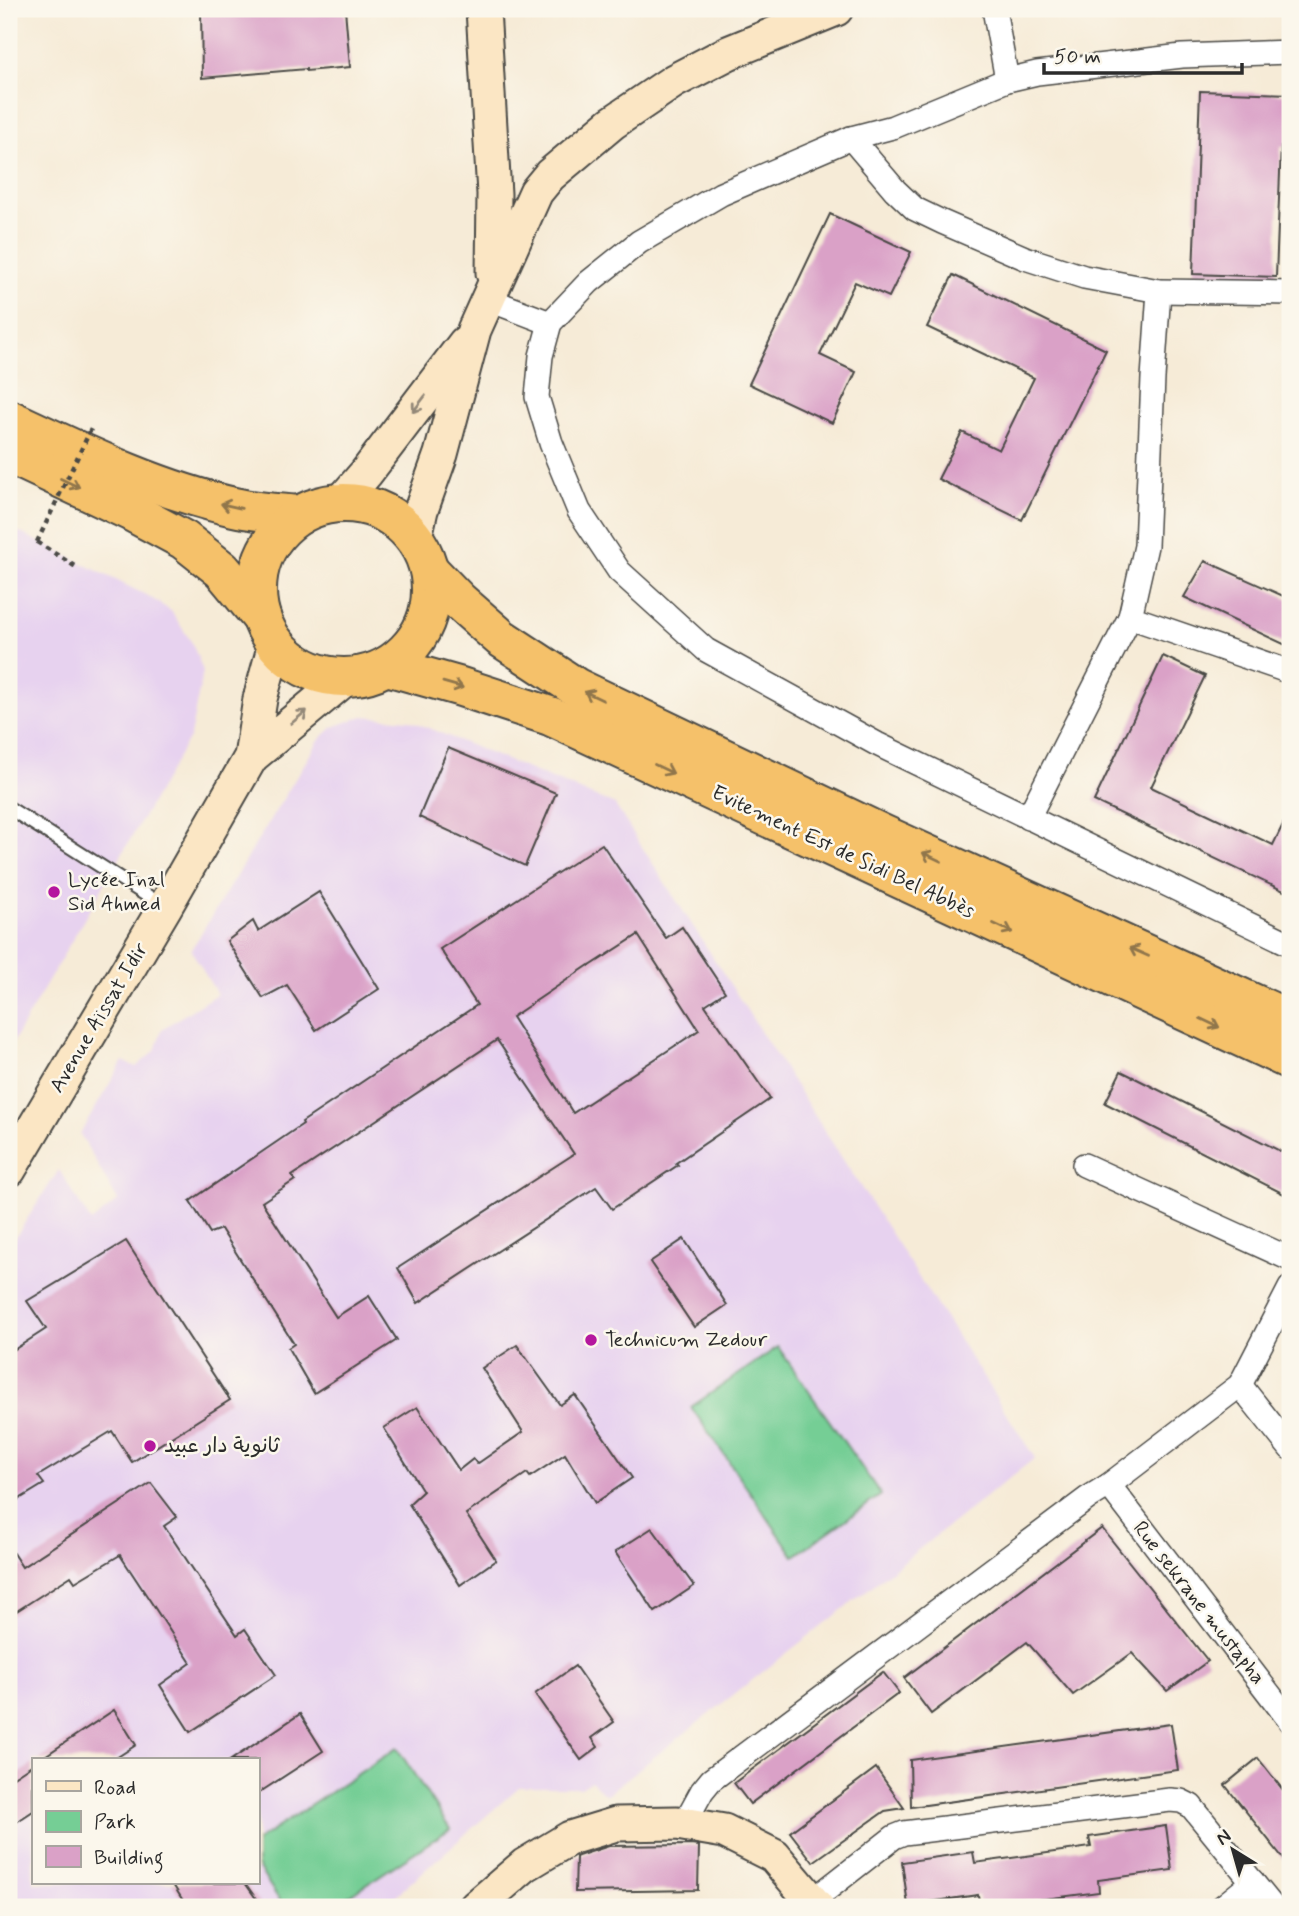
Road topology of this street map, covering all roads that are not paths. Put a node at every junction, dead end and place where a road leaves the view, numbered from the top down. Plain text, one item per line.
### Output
1 (483, 9) edge
2 (836, 9) edge
3 (994, 9) edge
4 (1290, 52) edge
5 (1007, 80) junction
6 (851, 138) junction
7 (1159, 291) junction
8 (490, 293) junction
9 (1290, 293) edge
10 (550, 323) junction
11 (474, 330) junction
12 (9, 419) edge
13 (9, 454) edge
14 (341, 502) junction
15 (299, 515) junction
16 (423, 554) junction
17 (1130, 617) junction
18 (268, 631) junction
19 (387, 666) junction
20 (1290, 671) edge
21 (346, 678) junction
22 (251, 757) junction
23 (9, 808) edge
24 (1028, 818) junction
25 (165, 907) junction
26 (1290, 944) edge
27 (1290, 1020) edge
28 (1290, 1060) edge
29 (1084, 1165) dead end
30 (9, 1170) edge
31 (1290, 1259) edge
32 (1290, 1288) edge
33 (1240, 1385) junction
34 (1283, 1431) edge
35 (1290, 1448) edge
36 (1109, 1485) junction
37 (1290, 1721) edge
38 (684, 1824) junction
39 (1253, 1882) junction
40 (495, 1901) edge
41 (814, 1904) edge
42 (1222, 1907) edge
43 (1273, 1907) edge

1 - 8 main road
2 - 8 main road
3 - 5 street
4 - 5 street
5 - 6 street
6 - 7 street
6 - 10 street
7 - 9 street
7 - 17 street
8 - 10 street
8 - 11 main road
10 - 24 street
11 -> 14 main road
11 - 16 main road
15 -> 12 highway
13 -> 18 highway
14 - 15 highway
14 - 16 highway
15 - 18 highway
16 - 19 highway
27 -> 16 highway, Evitement Est de Sidi Bel Abbès
17 - 20 street
17 - 24 street
18 - 21 highway
18 - 22 main road
19 - 21 highway
19 -> 28 highway, Evitement Est de Sidi Bel Abbès
22 -> 21 main road
22 - 25 main road, Avenue Aïssat Idir
23 - 25 lane
24 - 26 street
25 - 30 main road, Avenue Aïssat Idir
29 - 31 street
32 - 33 street
33 - 34 street
33 - 36 street
34 - 35 street
36 - 37 street, Rue sekrane mustapha
36 - 38 street
38 - 40 main road
38 - 41 main road
39 - 41 street
39 - 42 street
39 - 43 street

